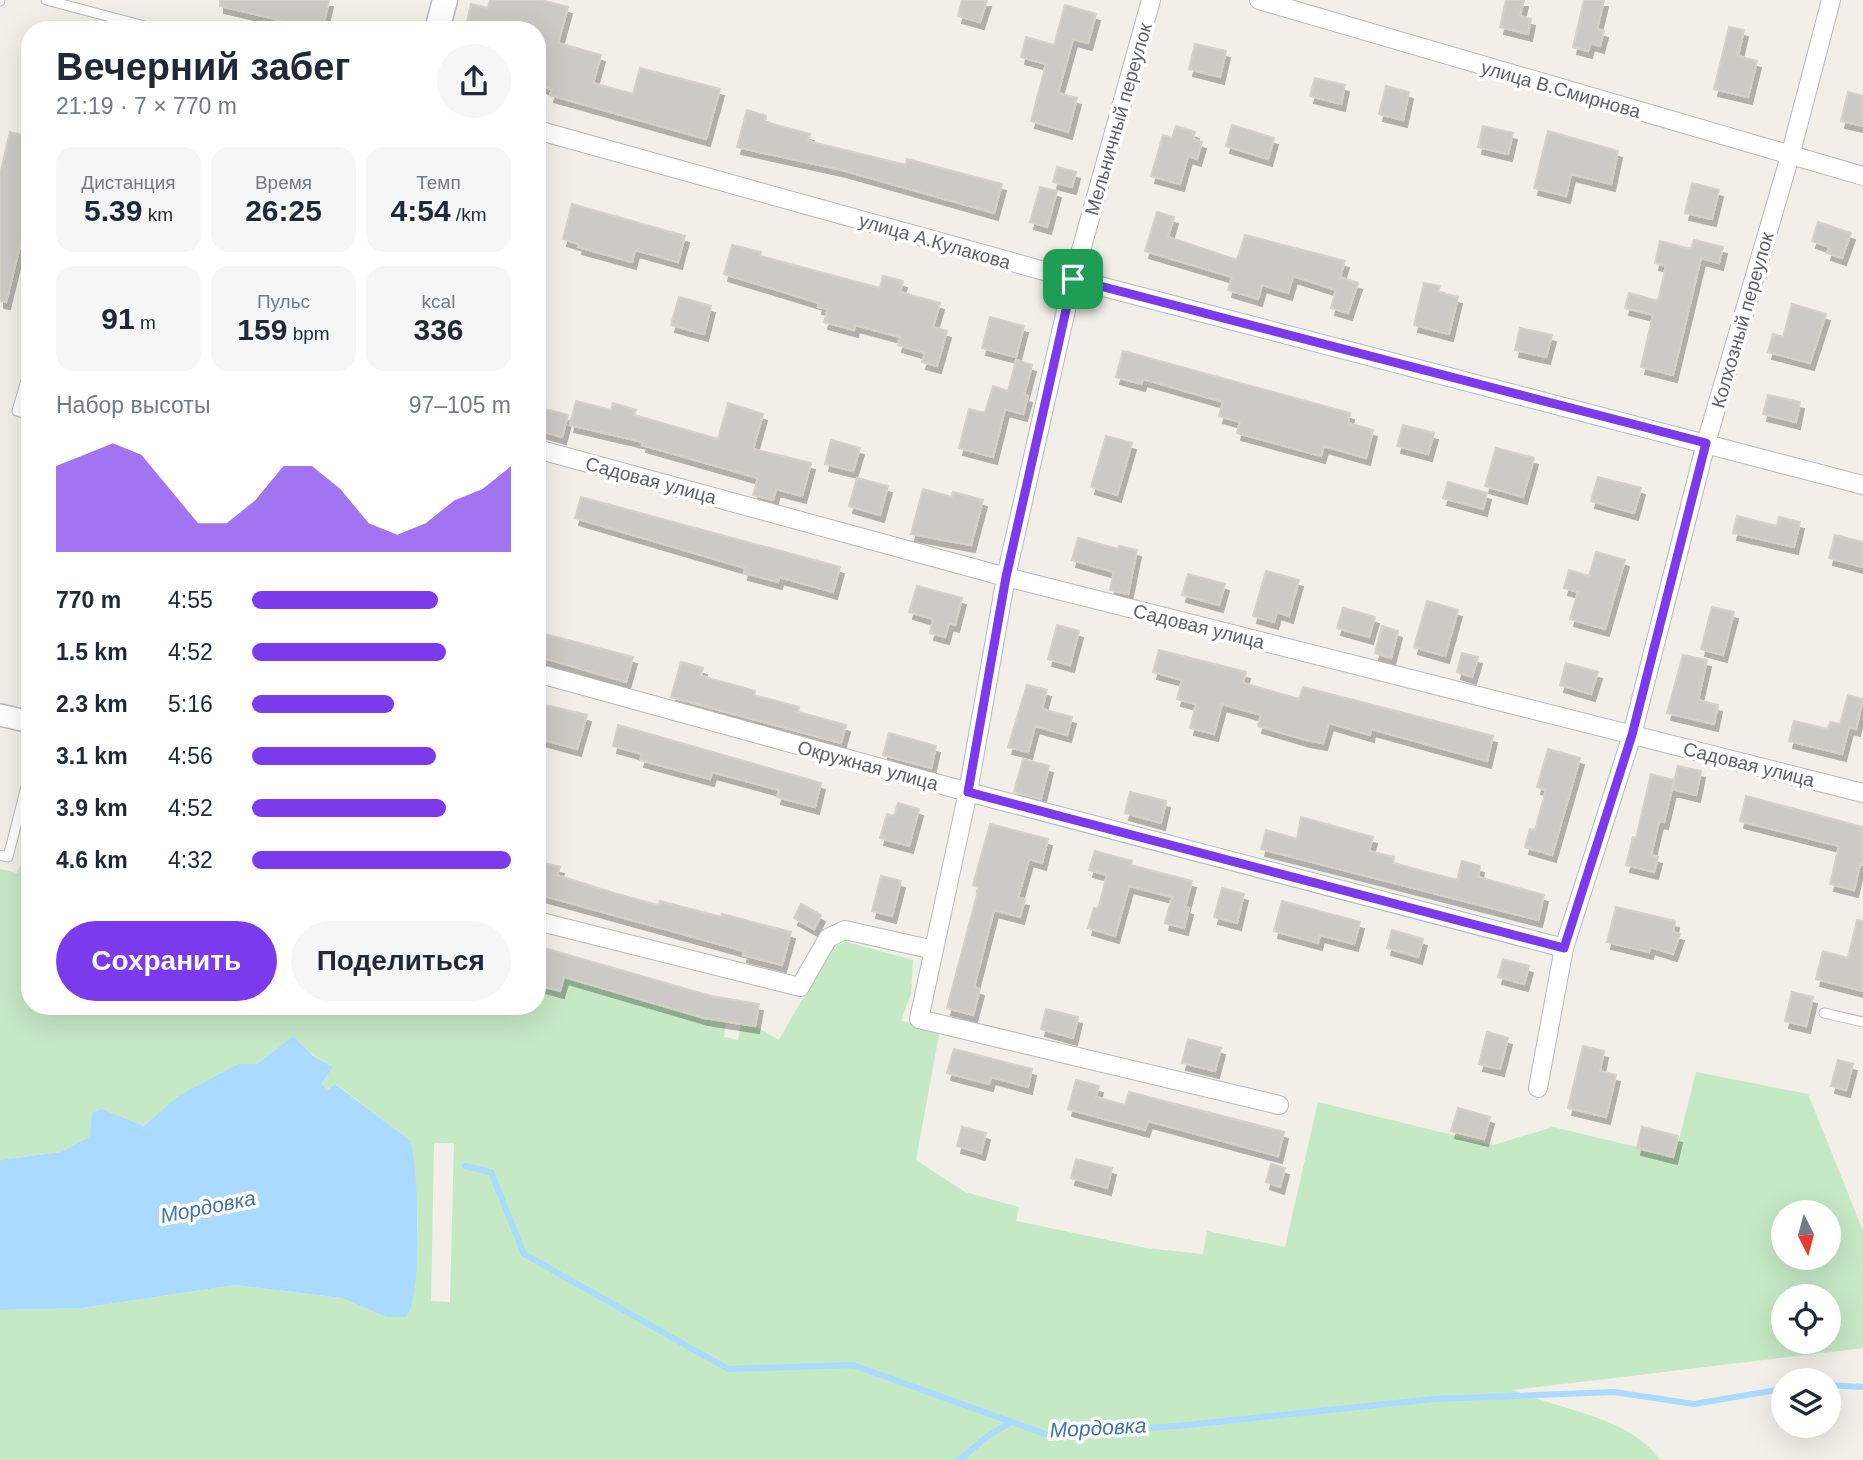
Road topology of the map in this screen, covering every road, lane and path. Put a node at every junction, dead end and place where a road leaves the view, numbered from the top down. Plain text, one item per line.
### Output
1 (46, 0) edge
2 (445, 0) edge
3 (1151, 0) edge
4 (1259, 0) edge
5 (1830, 0) edge
6 (126, 21) edge
7 (439, 21) edge
8 (546, 133) edge
9 (1790, 156) junction
10 (1863, 176) edge
11 (1073, 279) junction
12 (21, 397) edge
13 (21, 412) edge
14 (1706, 443) junction
15 (546, 451) edge
16 (1863, 485) edge
17 (1006, 577) junction
18 (546, 675) edge
19 (0, 715) edge
20 (21, 720) edge
21 (1632, 735) junction
22 (968, 792) junction
23 (1863, 793) edge
24 (21, 806) edge
25 (0, 855) edge
26 (546, 923) edge
27 (1564, 948) junction
28 (934, 950) junction
29 (1824, 1013) dead end
30 (1863, 1022) edge
31 (1538, 1088) dead end
32 (1279, 1105) dead end

1 - 6 lane
2 - 7 main road
3 - 11 street, Мельничный переулок
4 - 9 street, улица В.Смирнова
5 - 9 street, Колхозный переулок
8 - 11 street, улица А.Кулакова
9 - 10 street, улица В.Смирнова
9 - 14 street, Колхозный переулок
11 - 14 street, улица А.Кулакова
11 - 17 street, Мельничный переулок
12 - 13 lane
14 - 16 street, улица А.Кулакова
14 - 21 street, Колхозный переулок
15 - 17 street, Садовая улица
17 - 21 street, Садовая улица
17 - 22 street, Мельничный переулок
18 - 22 street, Окружная улица
19 - 20 street
21 - 23 street, Садовая улица
21 - 27 street, Колхозный переулок
22 - 27 street, Окружная улица
22 - 28 street, Мельничный переулок
24 - 25 lane
26 - 28 street
27 - 31 street, Колхозный переулок
28 - 32 street, Мельничный переулок
29 - 30 lane

